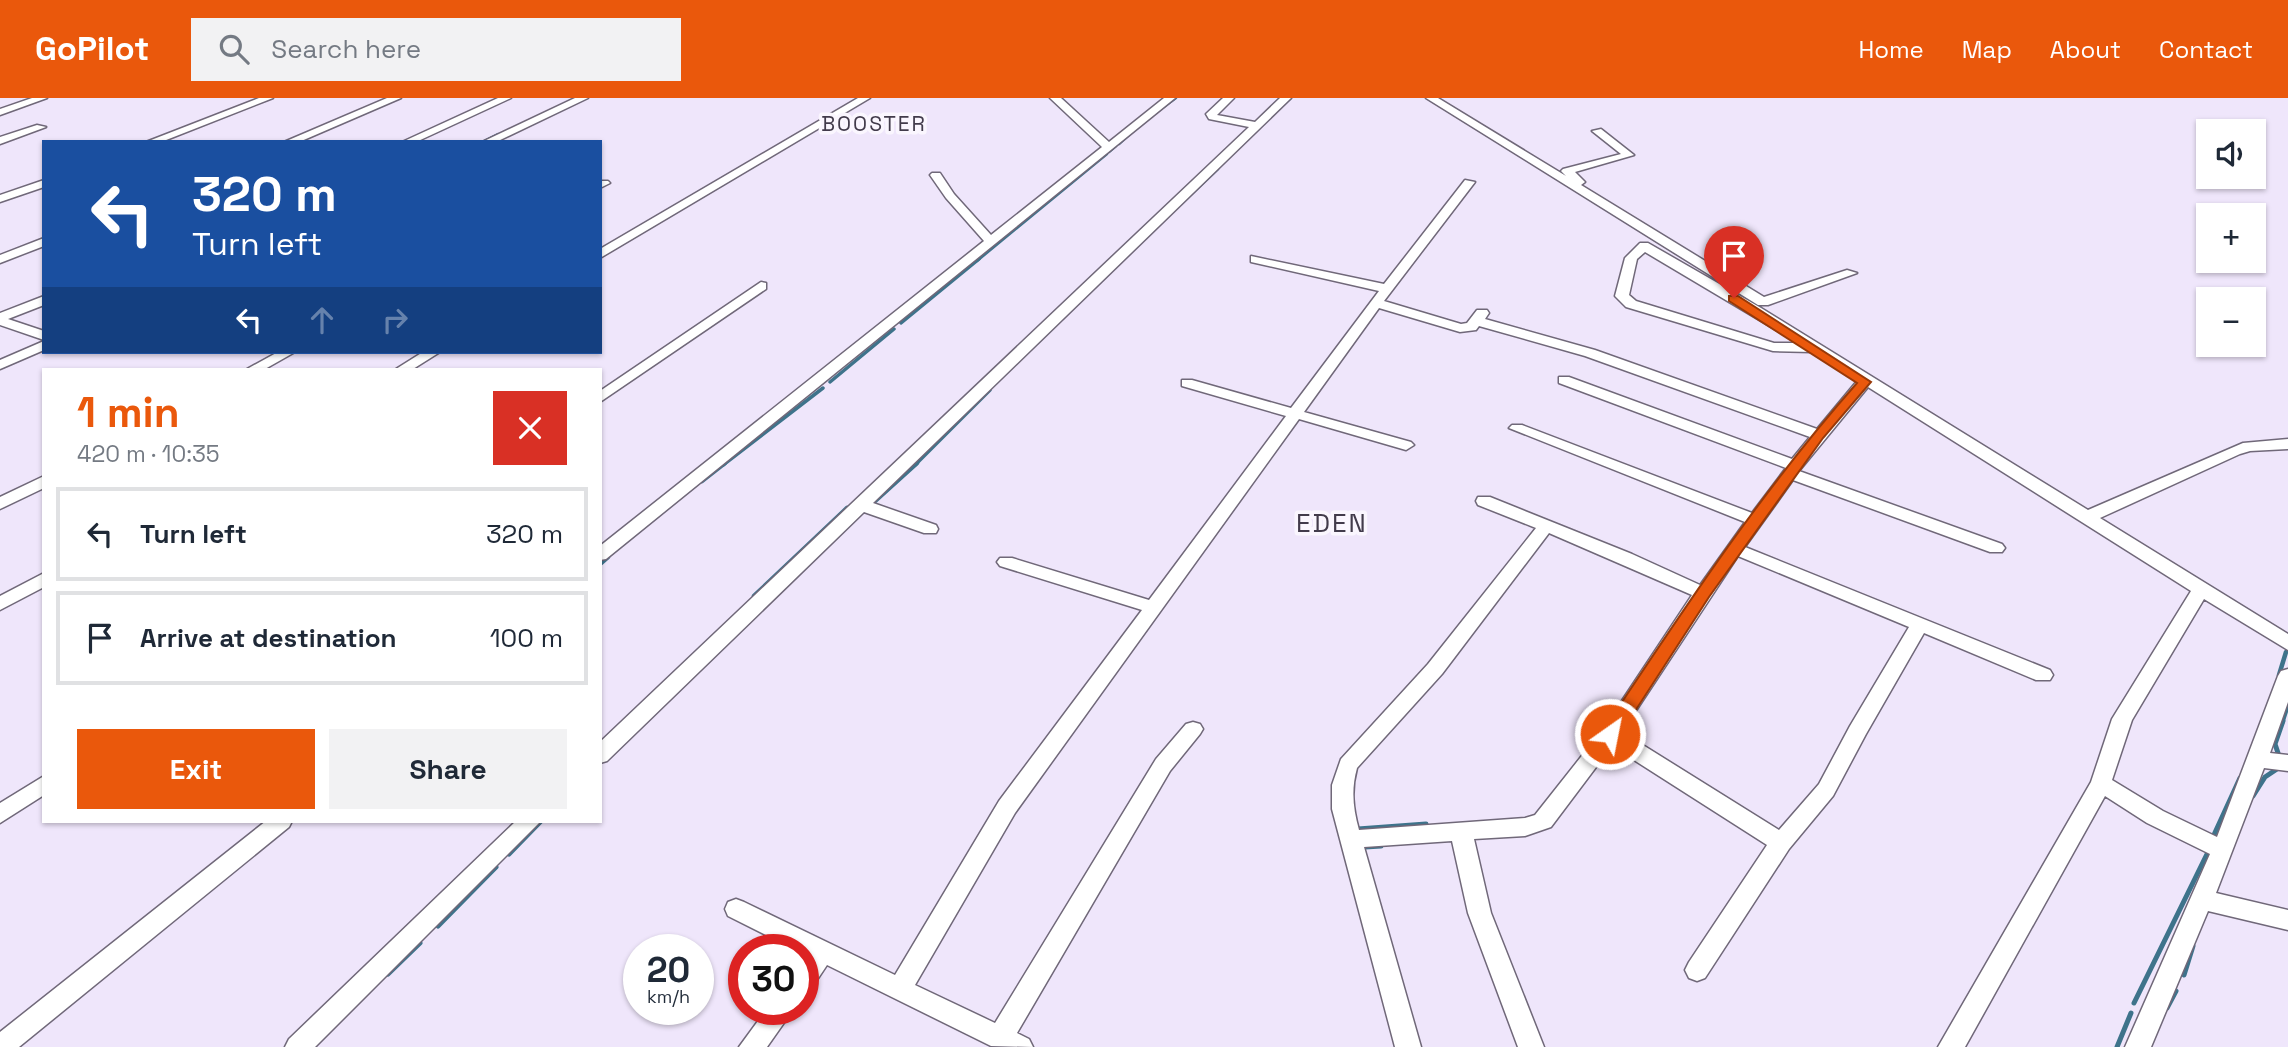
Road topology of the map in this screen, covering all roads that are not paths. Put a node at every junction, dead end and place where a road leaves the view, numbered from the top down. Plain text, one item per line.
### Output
1 (41, 98) edge
2 (268, 98) edge
3 (397, 98) edge
4 (506, 98) edge
5 (583, 98) edge
6 (865, 98) edge
7 (1055, 98) edge
8 (1170, 98) edge
9 (1229, 98) edge
10 (1286, 98) edge
11 (1432, 98) edge
12 (0, 112) edge
13 (1257, 126) junction
14 (41, 127) dead end
15 (1597, 131) dead end
16 (156, 140) edge
17 (294, 140) edge
18 (412, 140) edge
19 (491, 140) edge
20 (0, 141) edge
21 (1110, 148) junction
22 (936, 174) dead end
23 (1469, 182) dead end
24 (42, 184) edge
25 (0, 199) edge
26 (991, 242) junction
27 (42, 243) edge
28 (602, 253) edge
29 (1255, 259) dead end
30 (0, 260) edge
31 (1851, 274) dead end
32 (761, 286) dead end
33 (1388, 289) junction
34 (42, 301) edge
35 (1376, 303) junction
36 (1760, 307) junction
37 (0, 320) edge
38 (42, 335) edge
39 (42, 346) edge
40 (1814, 348) junction
41 (284, 354) edge
42 (427, 354) edge
43 (0, 365) edge
44 (256, 368) edge
45 (405, 368) edge
46 (1564, 380) dead end
47 (1864, 382) junction
48 (1187, 383) dead end
49 (602, 397) edge
50 (1298, 414) junction
51 (1517, 428) dead end
52 (1818, 435) junction
53 (2288, 444) edge
54 (1406, 445) dead end
55 (1793, 470) junction
56 (42, 482) edge
57 (1484, 501) dead end
58 (0, 504) edge
59 (861, 505) junction
60 (2085, 518) junction
61 (1757, 522) junction
62 (1546, 526) junction
63 (930, 529) dead end
64 (1996, 548) dead end
65 (1736, 549) junction
66 (602, 553) edge
67 (1006, 562) dead end
68 (42, 580) edge
69 (2201, 590) junction
70 (1703, 593) junction
71 (0, 604) edge
72 (1153, 607) junction
73 (1920, 625) junction
74 (2288, 643) edge
75 (2043, 675) dead end
76 (2288, 676) edge
77 (1193, 729) dead end
78 (1610, 734) junction
79 (602, 753) edge
80 (2256, 760) junction
81 (2288, 763) edge
82 (2101, 783) junction
83 (42, 785) edge
84 (0, 814) edge
85 (279, 823) edge
86 (528, 823) edge
87 (1462, 831) junction
88 (1353, 839) junction
89 (1780, 844) junction
90 (2223, 850) junction
91 (2200, 899) junction
92 (736, 909) dead end
93 (2288, 920) edge
94 (823, 952) junction
95 (819, 958) edge
96 (1697, 970) dead end
97 (900, 989) junction
98 (769, 1025) edge
99 (1010, 1043) edge
100 (0, 1047) edge
101 (298, 1047) edge
102 (752, 1047) edge
103 (1408, 1047) edge
104 (1531, 1047) edge
105 (1951, 1047) edge
106 (2138, 1047) edge

1 - 12 street
2 - 16 street
3 - 17 street
4 - 18 street
5 - 19 street
6 - 28 street
7 - 21 street
8 - 21 street
9 - 13 street
10 - 13 street
11 - 36 street
13 - 59 street
14 - 20 street
15 - 36 street
21 - 26 street
22 - 26 street
23 - 33 street
24 - 25 street
26 - 66 street
27 - 30 street
29 - 33 street
31 - 36 street
32 - 49 street
33 - 35 street
34 - 37 street
35 - 50 street
35 - 52 street
36 - 40 street
36 - 40 street
37 - 38 street
39 - 43 street
40 - 47 street
41 - 44 street
42 - 45 street
46 - 55 street
47 - 52 street
47 - 60 street
48 - 50 street
50 - 54 street
50 - 72 street
51 - 61 street
52 - 55 street
53 - 60 street
55 - 61 street
55 - 64 street
56 - 58 street
57 - 62 street
59 - 63 street
59 - 79 street
60 - 69 street
61 - 65 street
62 - 70 street
62 - 88 street
65 - 70 street
65 - 73 street
67 - 72 street
68 - 71 street
69 - 74 street
69 - 82 street
70 - 78 street
72 - 97 street
73 - 75 street
73 - 89 street
76 - 80 street
77 - 99 street
78 - 87 street
78 - 89 street
80 - 81 street
80 - 90 street
82 - 90 street
82 - 105 street
83 - 84 street
85 - 100 street
86 - 101 street
87 - 88 street
87 - 104 street
88 - 103 street
89 - 96 street
90 - 91 street
91 - 93 street
91 - 106 street
92 - 94 street
94 - 95 street
94 - 97 street
97 - 99 street
98 - 102 street

